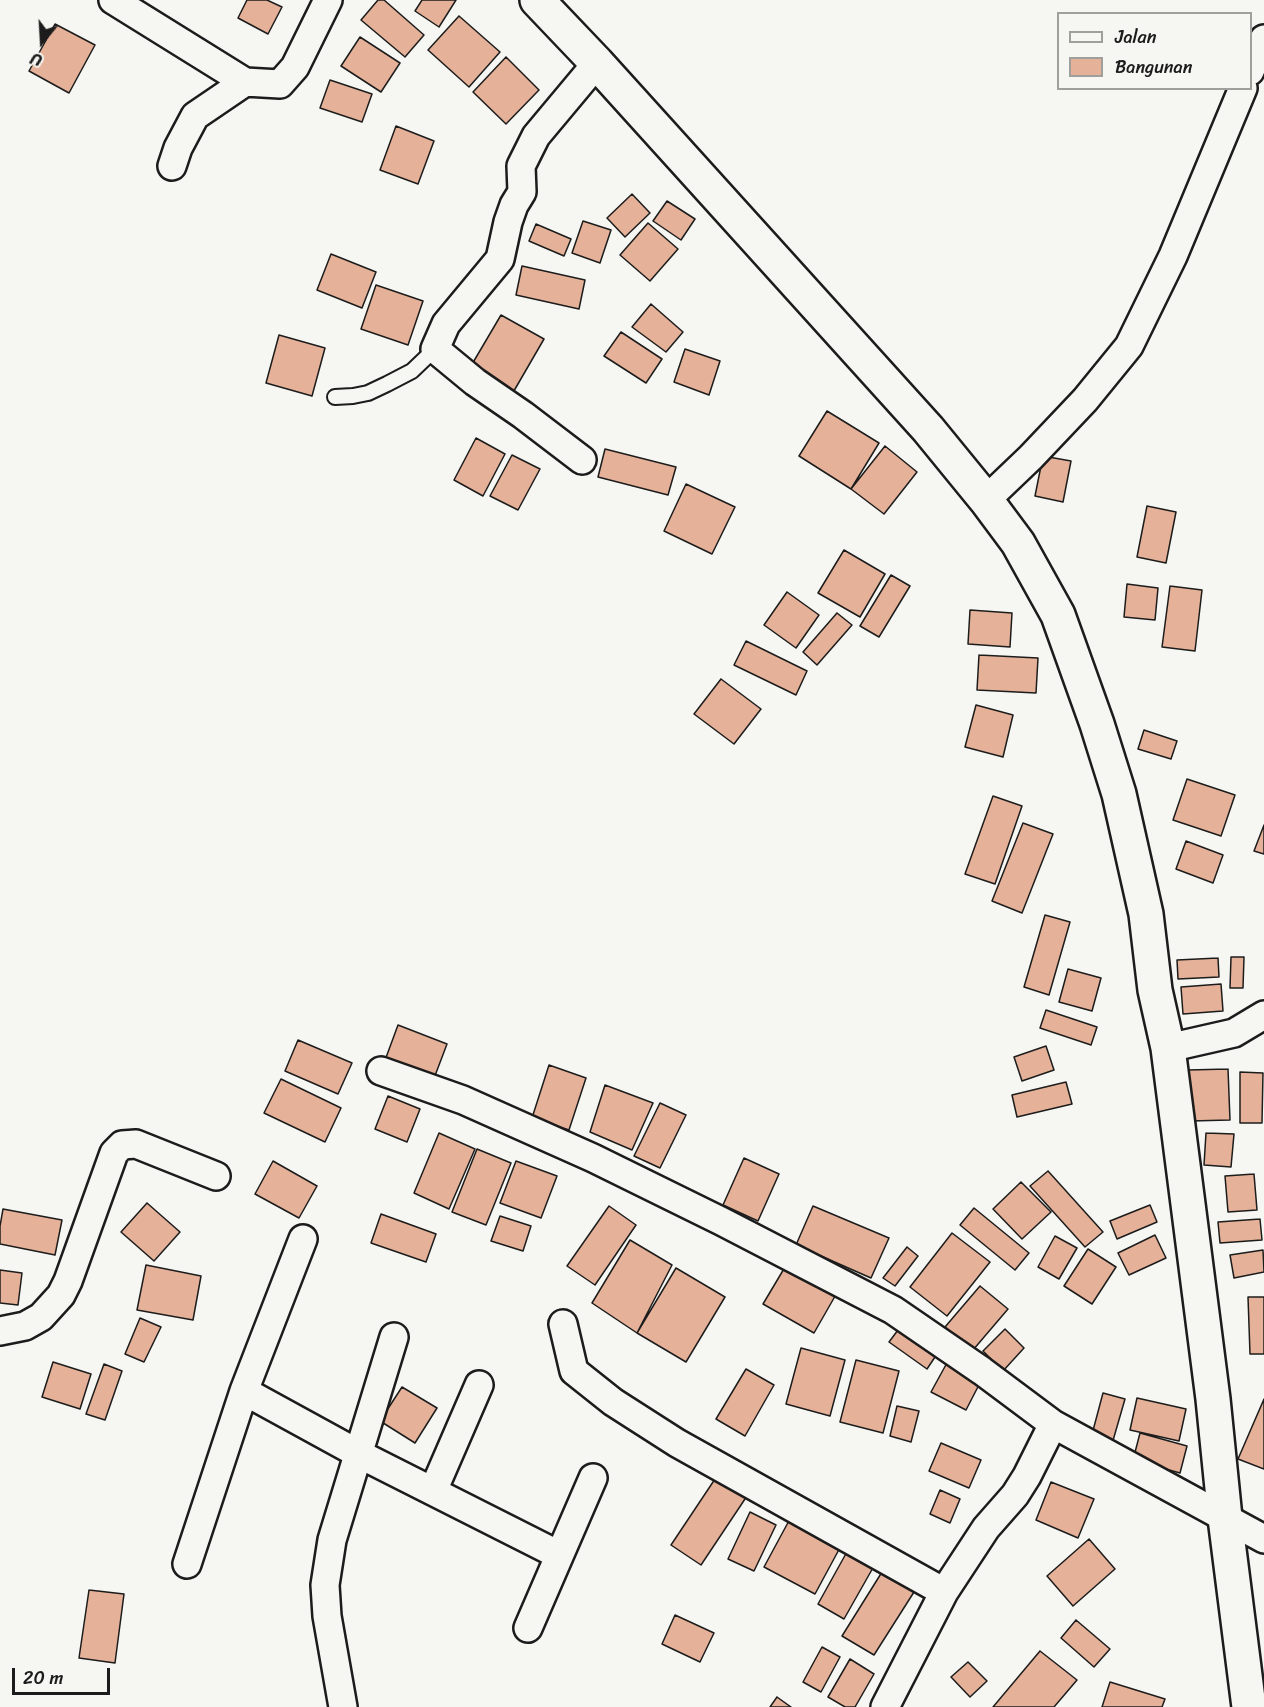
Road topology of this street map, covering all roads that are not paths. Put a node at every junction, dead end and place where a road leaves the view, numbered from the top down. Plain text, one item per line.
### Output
1 (113, 0) edge
2 (328, 0) edge
3 (537, 0) edge
4 (1264, 39) edge
5 (597, 63) junction
6 (1252, 69) edge
7 (244, 82) junction
8 (1242, 90) edge
9 (172, 166) dead end
10 (435, 349) junction
11 (335, 397) dead end
12 (582, 460) dead end
13 (986, 500) junction
14 (1264, 1015) edge
15 (1168, 1048) junction
16 (381, 1071) dead end
17 (216, 1176) dead end
18 (303, 1239) dead end
19 (563, 1324) dead end
20 (0, 1331) edge
21 (394, 1337) dead end
22 (479, 1385) dead end
23 (244, 1391) junction
24 (1053, 1424) junction
25 (359, 1454) junction
26 (593, 1478) dead end
27 (432, 1491) junction
28 (1225, 1518) junction
29 (1264, 1539) edge
30 (559, 1555) junction
31 (187, 1564) dead end
32 (944, 1592) junction
33 (528, 1628) dead end
34 (343, 1707) edge
35 (885, 1707) edge
36 (1249, 1707) edge

1 - 7 street
2 - 7 street
3 - 5 street
4 - 6 street
5 - 10 street
5 - 13 street
7 - 9 street
8 - 13 street
10 - 11 lane
10 - 12 street
13 - 15 street
14 - 15 street
15 - 28 street
16 - 24 street
17 - 20 street
18 - 23 street
19 - 32 street
21 - 25 street
22 - 27 street
23 - 25 street
23 - 31 street
24 - 28 street
24 - 32 street
25 - 27 street
25 - 34 street
26 - 30 street
27 - 30 street
28 - 29 street
28 - 36 street
30 - 33 street
32 - 35 street

